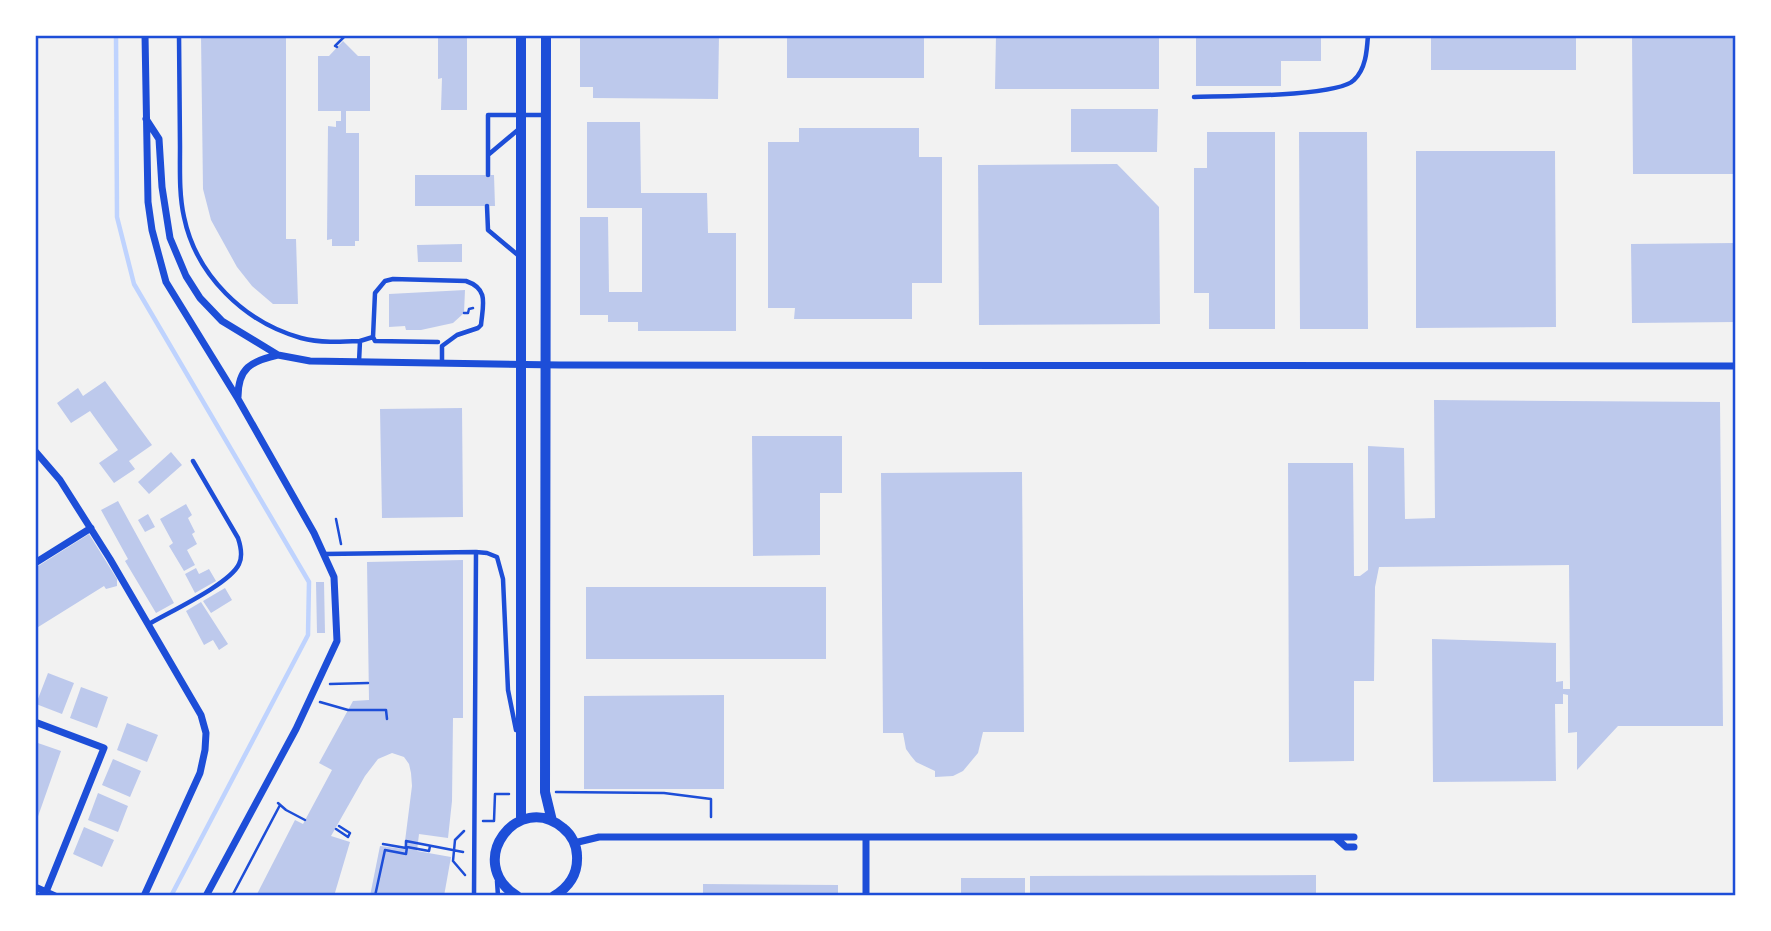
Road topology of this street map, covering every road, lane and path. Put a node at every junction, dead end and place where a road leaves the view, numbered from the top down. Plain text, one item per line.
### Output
1 (145, 35) edge
2 (179, 35) edge
3 (346, 35) edge
4 (521, 35) edge
5 (546, 35) edge
6 (1368, 35) edge
7 (337, 47) dead end
8 (1194, 97) dead end
9 (546, 114) junction
10 (146, 119) junction
11 (522, 121) junction
12 (488, 155) junction
13 (488, 175) dead end
14 (487, 206) dead end
15 (522, 259) junction
16 (473, 308) dead end
17 (464, 313) dead end
18 (373, 337) junction
19 (360, 341) junction
20 (440, 344) junction
21 (278, 355) junction
22 (359, 362) junction
23 (442, 362) junction
24 (522, 365) junction
25 (544, 365) junction
26 (1736, 366) edge
27 (238, 399) junction
28 (35, 452) edge
29 (193, 461) dead end
30 (336, 519) dead end
31 (90, 528) junction
32 (476, 552) junction
33 (324, 554) junction
34 (342, 554) junction
35 (35, 563) edge
36 (148, 624) junction
37 (369, 683) dead end
38 (318, 684) junction
39 (310, 700) junction
40 (387, 719) dead end
41 (35, 722) edge
42 (521, 752) junction
43 (556, 792) dead end
44 (509, 794) dead end
45 (711, 817) dead end
46 (305, 820) dead end
47 (521, 820) junction
48 (480, 821) dead end
49 (552, 821) junction
50 (465, 822) dead end
51 (1354, 837) dead end
52 (866, 838) junction
53 (1336, 838) junction
54 (574, 843) junction
55 (383, 844) dead end
56 (430, 846) junction
57 (1354, 848) dead end
58 (454, 850) junction
59 (463, 852) dead end
60 (495, 866) junction
61 (465, 876) dead end
62 (35, 887) edge
63 (46, 892) junction
64 (55, 896) edge
65 (144, 896) edge
66 (206, 896) edge
67 (232, 896) edge
68 (375, 896) edge
69 (474, 896) edge
70 (498, 896) edge
71 (517, 896) edge
72 (554, 896) edge
73 (866, 896) edge

1 - 10 street
2 - 19 lane
3 - 7 path
4 - 11 street
5 - 9 street
6 - 8 lane
9 - 11 lane
9 - 25 street
10 - 21 street
10 - 27 street
11 - 12 lane
11 - 12 lane
11 - 15 street
12 - 13 lane
14 - 15 lane
15 - 24 street
16 - 17 path
18 - 19 lane
18 - 20 lane
18 - 20 lane
19 - 22 lane
20 - 23 lane
21 - 22 street
21 - 27 street
22 - 23 street
23 - 24 street
24 - 25 street
24 - 42 street
25 - 26 street
25 - 49 street
27 - 33 street
28 - 31 street
29 - 36 lane
30 - 34 path
31 - 35 street
31 - 36 street
32 - 34 lane
32 - 42 lane
32 - 69 lane
33 - 34 lane
33 - 38 street
36 - 65 street
37 - 38 path
38 - 39 street
39 - 40 path
39 - 66 street
41 - 63 street
42 - 47 street
43 - 45 path
44 - 48 path
46 - 67 path
47 - 49 street
47 - 60 street
49 - 54 street
50 - 58 path
51 - 53 street
52 - 53 street
52 - 54 street
52 - 73 street
53 - 57 street
54 - 72 street
55 - 56 path
56 - 58 path
56 - 68 path
58 - 59 path
58 - 61 path
60 - 70 lane
60 - 71 street
62 - 63 street
63 - 64 street

